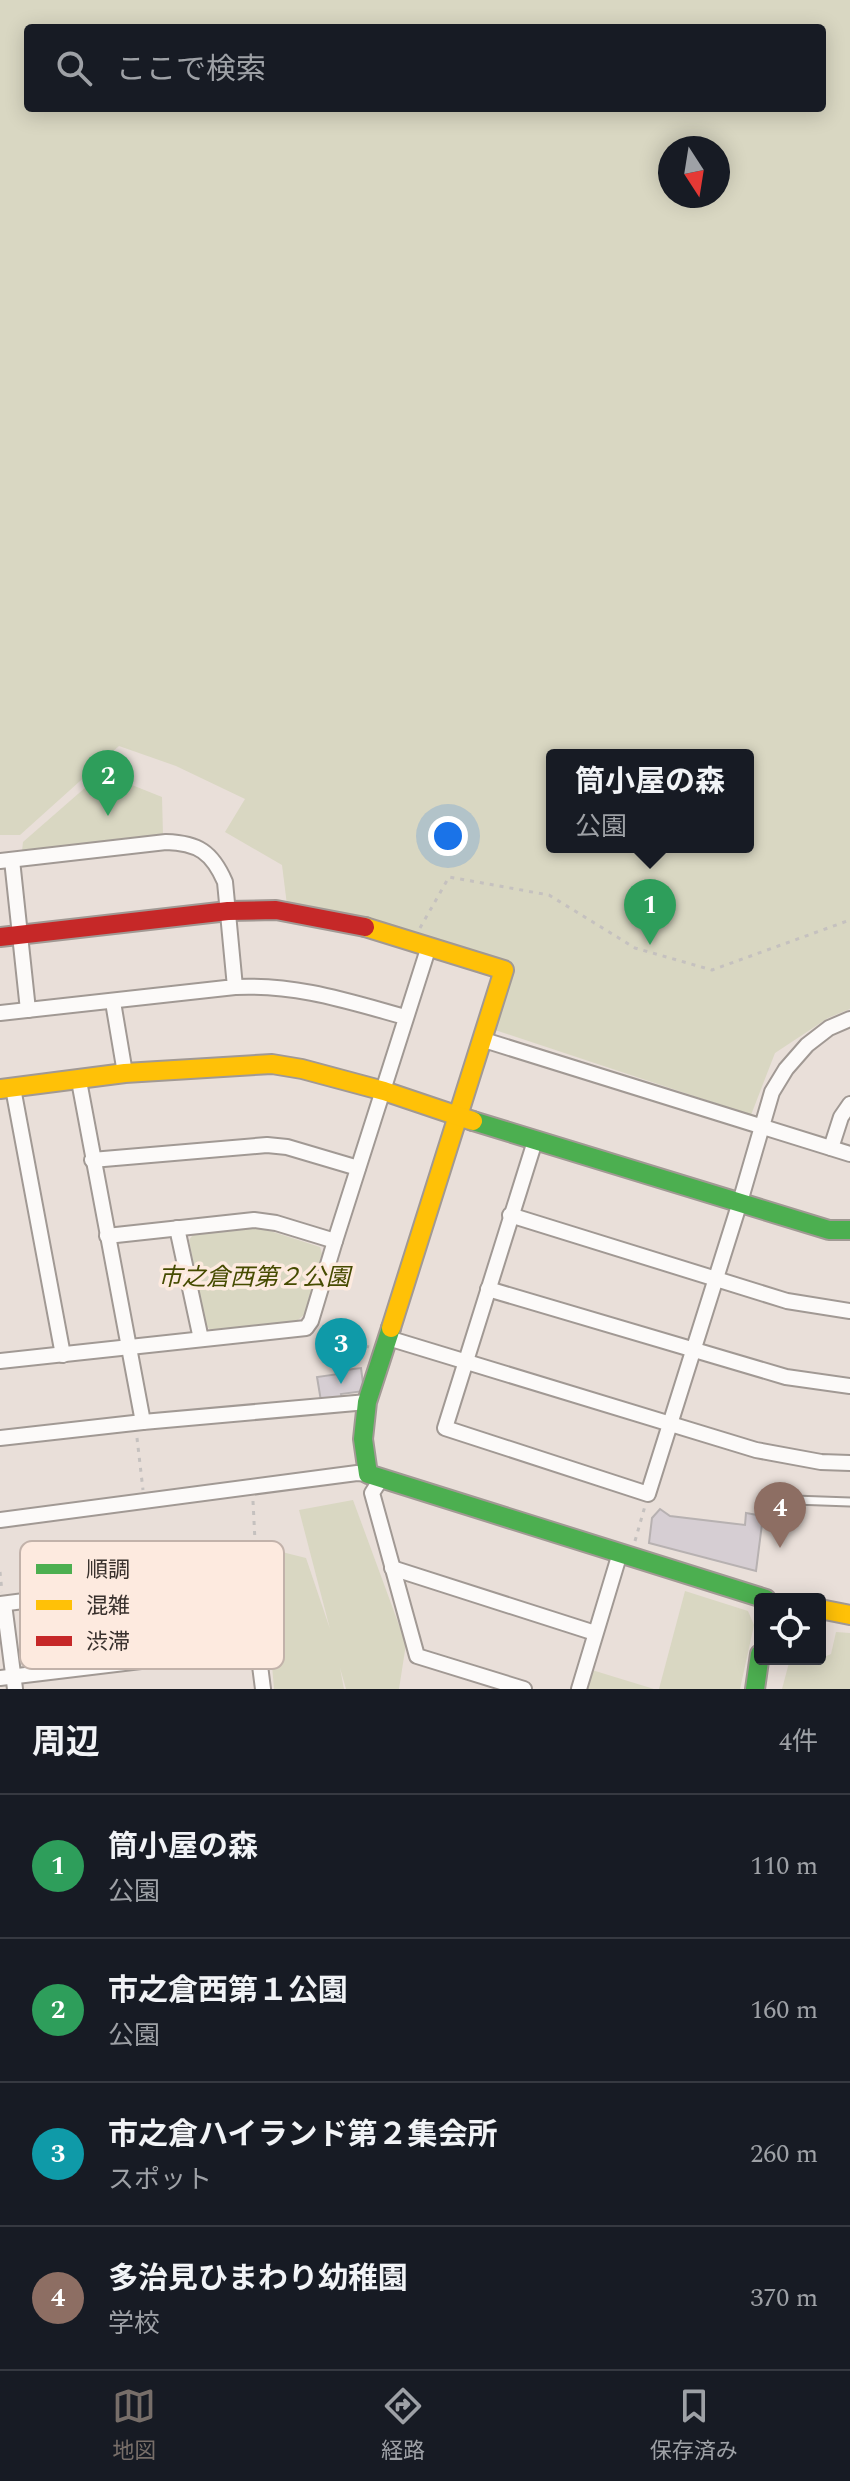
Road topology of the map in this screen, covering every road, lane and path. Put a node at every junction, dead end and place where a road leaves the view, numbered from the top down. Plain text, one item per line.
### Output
1 (6, 860) edge
2 (228, 911) junction
3 (850, 920) edge
4 (9, 936) edge
5 (420, 944) junction
6 (235, 987) junction
7 (113, 1002) junction
8 (28, 1010) junction
9 (0, 1013) edge
10 (405, 1017) junction
11 (850, 1019) edge
12 (484, 1040) junction
13 (125, 1073) junction
14 (79, 1081) junction
15 (6, 1089) edge
16 (384, 1091) junction
17 (850, 1104) edge
18 (456, 1116) junction
19 (763, 1125) junction
20 (535, 1141) junction
21 (831, 1148) junction
22 (850, 1154) edge
23 (92, 1160) junction
24 (358, 1168) junction
25 (740, 1202) junction
26 (510, 1215) junction
27 (177, 1228) junction
28 (850, 1230) edge
29 (107, 1236) junction
30 (335, 1241) junction
31 (715, 1277) junction
32 (488, 1289) junction
33 (850, 1311) edge
34 (306, 1328) junction
35 (201, 1339) junction
36 (386, 1344) junction
37 (128, 1348) junction
38 (693, 1352) junction
39 (63, 1355) junction
40 (465, 1360) junction
41 (0, 1361) edge
42 (850, 1386) edge
43 (367, 1402) junction
44 (139, 1422) junction
45 (671, 1425) junction
46 (0, 1438) edge
47 (850, 1463) edge
48 (374, 1476) junction
49 (252, 1488) junction
50 (648, 1494) junction
51 (794, 1500) dead end
52 (145, 1501) junction
53 (850, 1502) edge
54 (0, 1520) edge
55 (255, 1541) edge
56 (626, 1555) junction
57 (392, 1568) junction
58 (0, 1572) edge
59 (754, 1595) edge
60 (2, 1604) edge
61 (826, 1610) edge
62 (850, 1615) edge
63 (595, 1633) junction
64 (758, 1665) edge
65 (98, 1669) edge
66 (261, 1669) edge
67 (10, 1681) edge
68 (263, 1689) edge
69 (524, 1689) edge
70 (579, 1689) edge
71 (755, 1689) edge

1 - 2 street
1 - 4 street
2 - 4 street
2 - 5 street
2 - 6 street
3 - 5 path
4 - 8 street
5 - 10 street
5 - 12 street
6 - 7 street
6 - 10 street
7 - 8 street
7 - 13 street
8 - 9 street
10 - 16 street
11 - 19 street
12 - 18 street
12 - 19 street
13 - 14 street
13 - 16 street
14 - 15 street
14 - 23 street
15 - 39 street
16 - 18 street
16 - 24 street
17 - 21 street
18 - 20 street
18 - 36 street
19 - 21 street
19 - 25 street
20 - 25 street
20 - 26 street
21 - 22 street
23 - 24 street
23 - 29 street
24 - 30 street
25 - 28 street
25 - 31 street
26 - 31 street
26 - 32 street
27 - 29 street
27 - 30 street
27 - 35 street
29 - 37 street
30 - 34 street
31 - 33 street
31 - 38 street
32 - 38 street
32 - 40 street
34 - 35 street
34 - 36 path
35 - 37 street
36 - 40 street
36 - 43 street
37 - 39 street
37 - 44 street
38 - 42 street
38 - 45 street
39 - 41 street
40 - 45 street
40 - 50 street
43 - 44 street
43 - 48 street
44 - 46 street
44 - 52 path
45 - 47 street
45 - 50 street
48 - 49 street
48 - 56 street
48 - 57 street
49 - 52 street
49 - 55 path
50 - 56 path
51 - 53 lane
52 - 54 street
56 - 59 street
56 - 63 street
57 - 63 street
57 - 69 street
58 - 60 path
60 - 67 street
61 - 62 street
63 - 70 street
64 - 71 street
65 - 67 street
66 - 68 street

